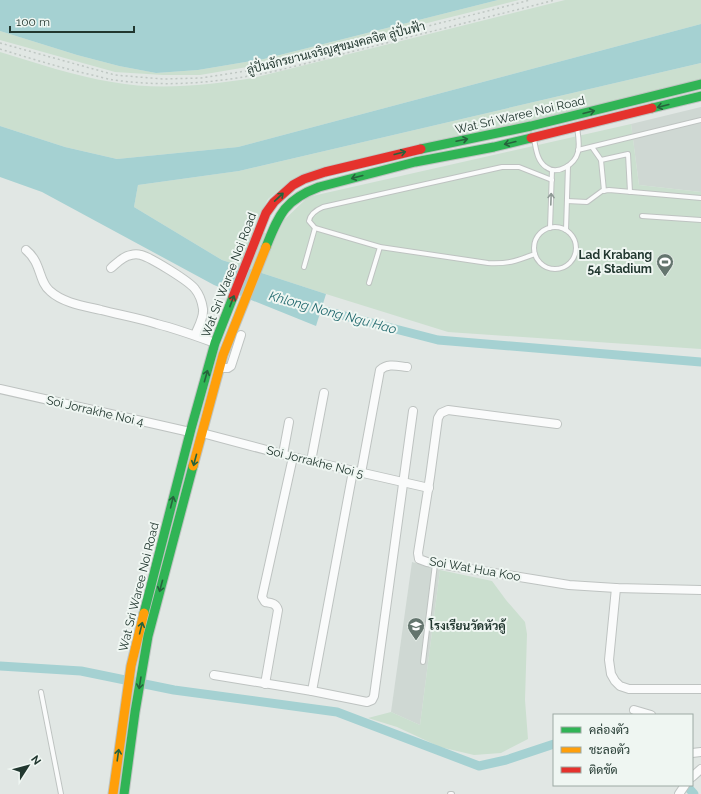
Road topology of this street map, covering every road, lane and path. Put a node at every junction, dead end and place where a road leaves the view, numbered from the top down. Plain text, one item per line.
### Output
1 (530, 0) edge
2 (555, 0) edge
3 (0, 43) edge
4 (0, 49) edge
5 (701, 84) edge
6 (701, 96) edge
7 (701, 120) edge
8 (577, 127) junction
9 (534, 137) junction
10 (592, 147) junction
11 (578, 150) junction
12 (600, 160) junction
13 (568, 166) junction
14 (552, 170) junction
15 (552, 180) junction
16 (604, 191) junction
17 (630, 192) junction
18 (701, 198) edge
19 (567, 201) junction
20 (642, 216) dead end
21 (701, 220) edge
22 (315, 228) junction
23 (550, 228) junction
24 (566, 230) junction
25 (380, 247) junction
26 (26, 250) dead end
27 (535, 254) junction
28 (304, 267) dead end
29 (111, 268) dead end
30 (368, 283) dead end
31 (195, 335) junction
32 (241, 335) dead end
33 (216, 340) junction
34 (407, 367) dead end
35 (220, 368) junction
36 (0, 389) edge
37 (324, 393) dead end
38 (413, 411) dead end
39 (289, 422) dead end
40 (557, 424) dead end
41 (190, 432) junction
42 (202, 433) junction
43 (283, 454) junction
44 (293, 457) junction
45 (311, 461) junction
46 (357, 472) junction
47 (404, 482) junction
48 (429, 488) junction
49 (436, 563) junction
50 (616, 588) junction
51 (701, 590) edge
52 (423, 662) dead end
53 (214, 676) dead end
54 (265, 684) junction
55 (701, 689) edge
56 (41, 692) dead end
57 (312, 692) junction
58 (634, 710) dead end
59 (648, 714) edge
60 (701, 769) edge
61 (693, 776) edge
62 (61, 794) edge
63 (113, 794) edge
64 (124, 794) edge

1 - 3 path, ลู่ปั่นจักรยานเจริญสุขมงคลจิต ลู่ปั่นฟ้า
2 - 4 path
33 -> 5 main road, Wat Sri Waree Noi Road
6 -> 8 main road, Wat Sri Waree Noi Road
7 - 10 lane
8 - 9 main road, Wat Sri Waree Noi Road
8 - 11 lane
9 - 14 lane
9 -> 35 main road, Wat Sri Waree Noi Road
10 - 11 lane
10 - 12 lane
11 - 13 lane
12 - 16 lane
12 - 17 lane
13 - 14 lane
13 - 19 lane
14 - 15 lane
15 - 22 lane
23 -> 15 lane
16 - 17 lane
16 - 19 lane
17 - 18 lane
19 - 24 lane
20 - 21 lane
22 - 25 lane
22 - 28 lane
23 - 24 lane
23 - 27 lane
24 - 27 lane
25 - 27 lane
25 - 30 lane
26 - 31 street
29 - 31 street
31 - 33 street
32 - 35 street
41 -> 33 main road, Wat Sri Waree Noi Road
34 - 46 street
35 - 42 main road, Wat Sri Waree Noi Road
36 - 41 street, Soi Jorrakhe Noi 4
37 - 45 street
38 - 47 street
39 - 43 street
40 - 48 street, Soi Wat Hua Koo
41 - 42 main road
63 -> 41 main road, Wat Sri Waree Noi Road
42 - 43 street, Soi Jorrakhe Noi 5
42 -> 64 main road, Wat Sri Waree Noi Road
43 - 44 street, Soi Jorrakhe Noi 5
44 - 45 street, Soi Jorrakhe Noi 5
44 - 54 street
45 - 46 street, Soi Jorrakhe Noi 5
46 - 47 street, Soi Jorrakhe Noi 5
46 - 57 street
47 - 48 street, Soi Jorrakhe Noi 5
47 - 57 street
48 - 49 street, Soi Wat Hua Koo
49 - 50 street, Soi Wat Hua Koo
49 - 52 lane
50 - 51 street, Soi Wat Hua Koo
50 - 55 street
53 - 54 street
54 - 57 street
56 - 62 lane
58 - 59 street
60 - 61 street

